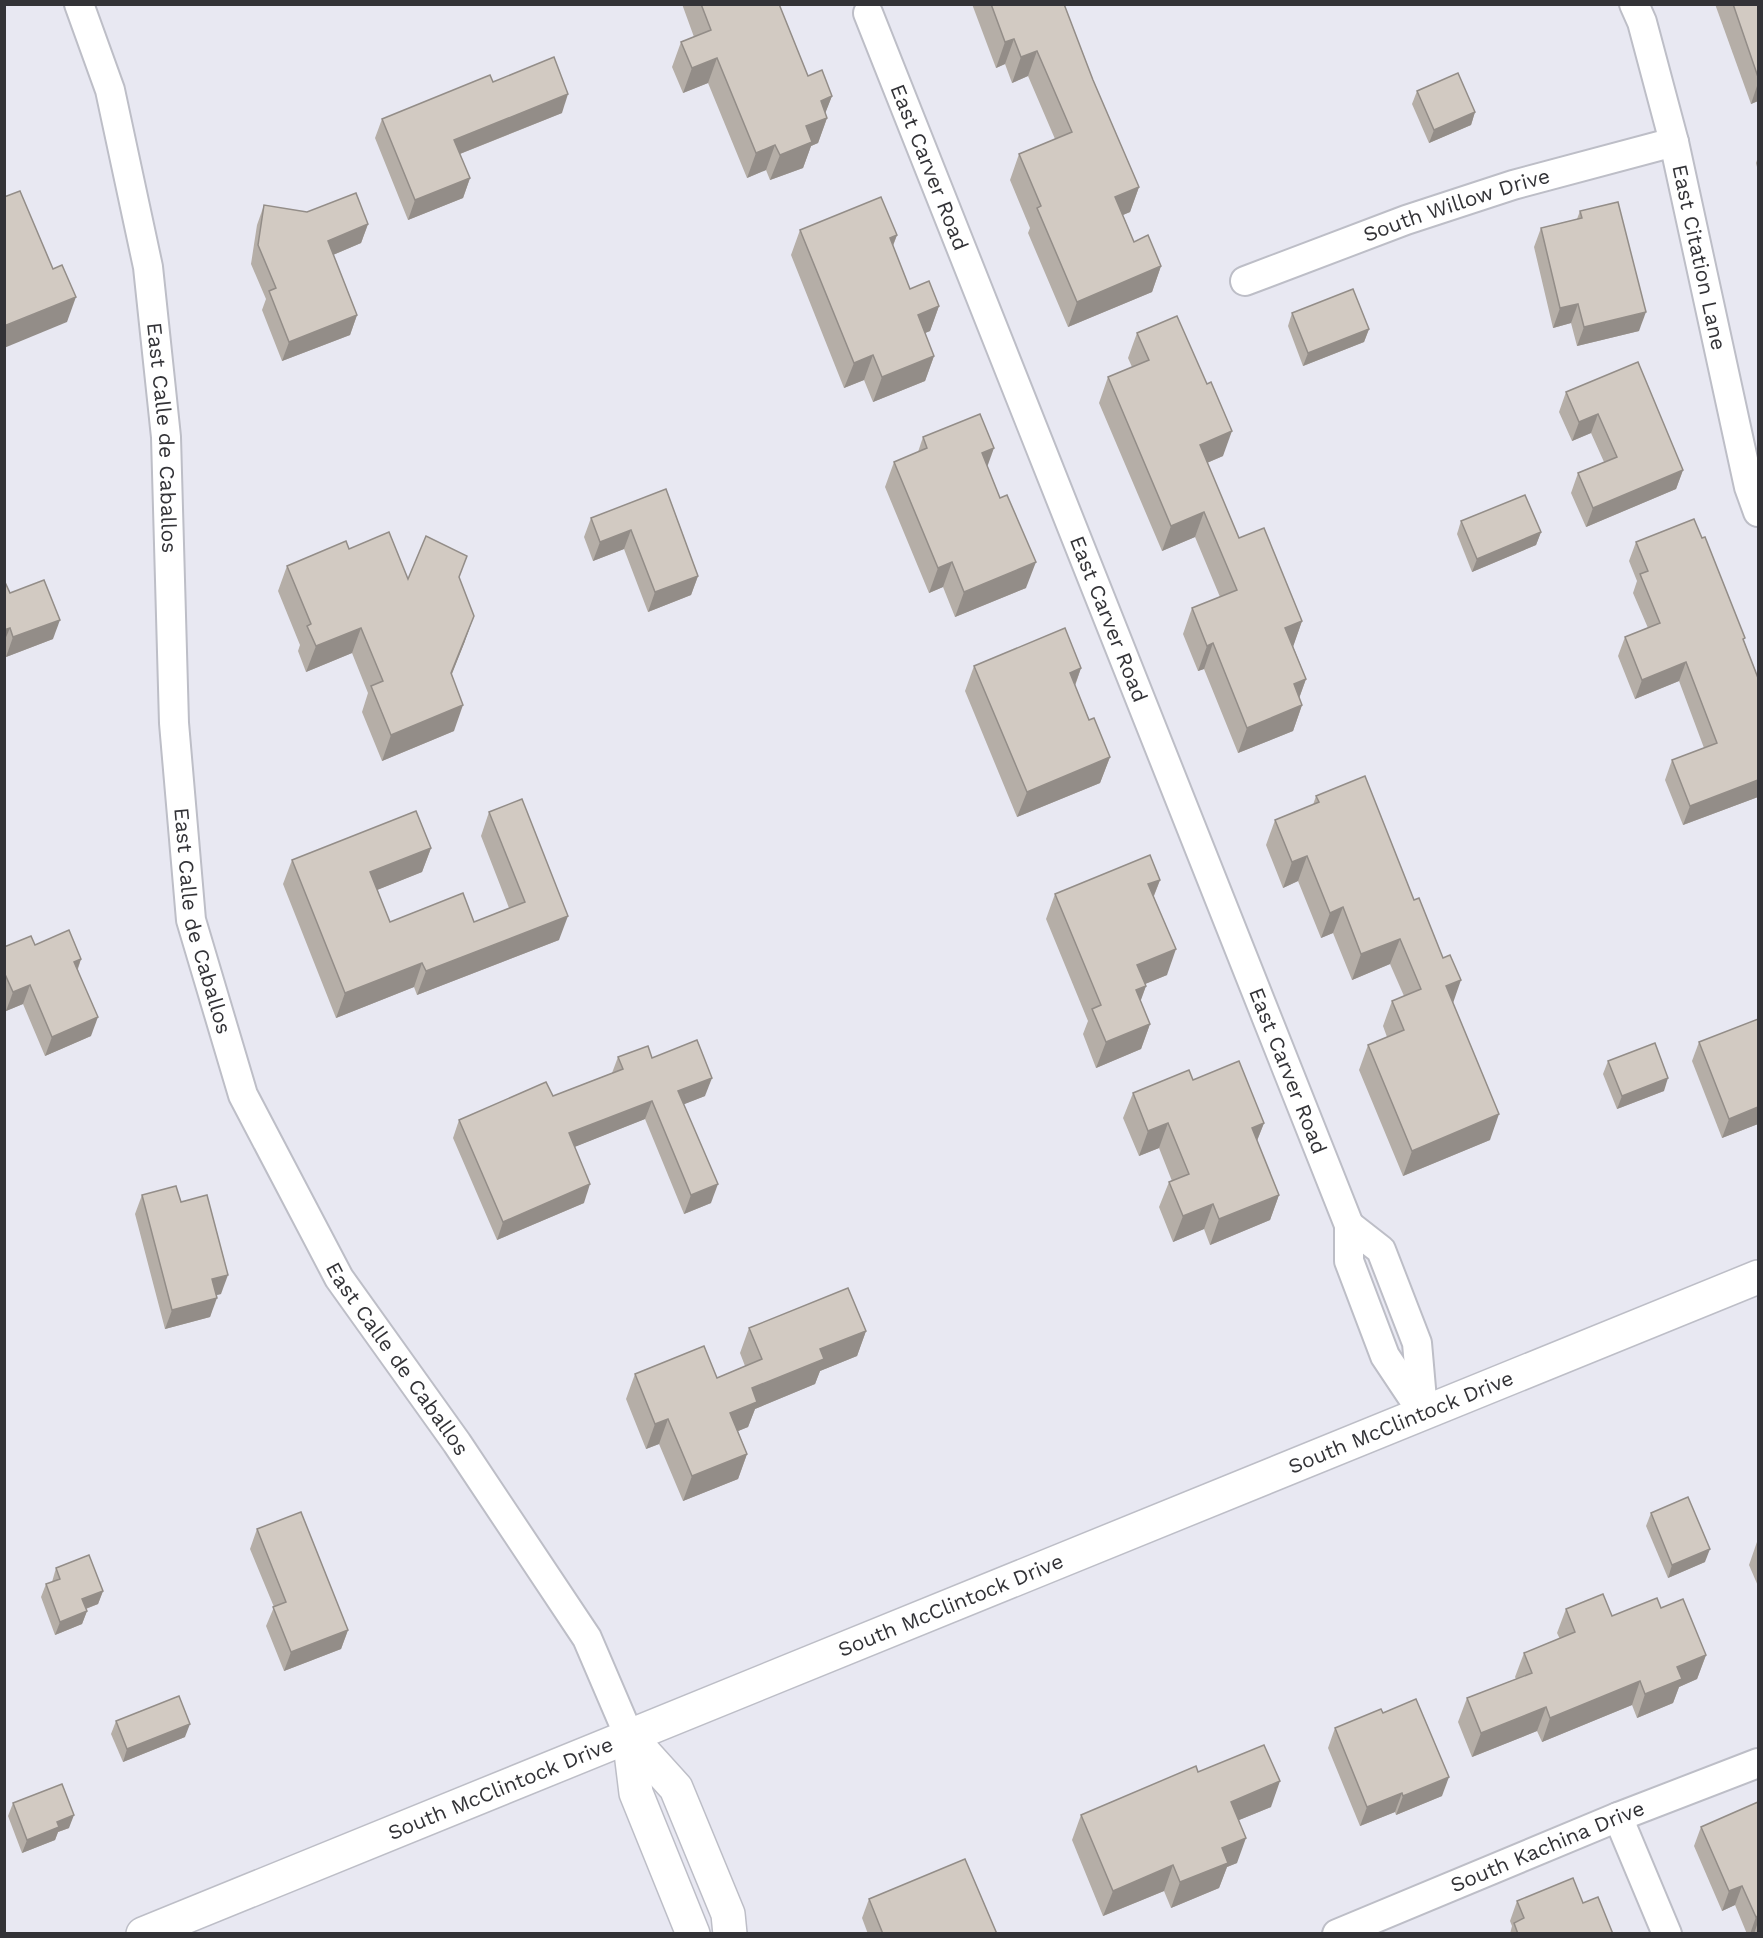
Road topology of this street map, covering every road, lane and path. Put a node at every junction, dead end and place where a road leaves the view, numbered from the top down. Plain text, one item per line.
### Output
1 (79, 4) edge
2 (1634, 4) edge
3 (868, 13) dead end
4 (1674, 142) junction
5 (1245, 281) dead end
6 (1758, 512) edge
7 (1758, 1277) edge
8 (1423, 1413) junction
9 (629, 1736) junction
10 (1758, 1763) edge
11 (1618, 1817) junction
12 (143, 1934) edge
13 (693, 1934) edge
14 (730, 1934) edge
15 (1337, 1934) edge
16 (1667, 1934) edge

1 - 9 street, East Calle de Caballos
2 - 4 street, East Citation Lane
3 - 8 street, East Carver Road
4 - 5 street, South Willow Drive
4 - 6 street, East Citation Lane
7 - 8 main road, South McClintock Drive
8 - 9 main road, South McClintock Drive
9 - 12 main road, South McClintock Drive
9 - 13 main road
9 - 14 main road
10 - 11 street, South Kachina Drive
11 - 15 street, South Kachina Drive
11 - 16 street

